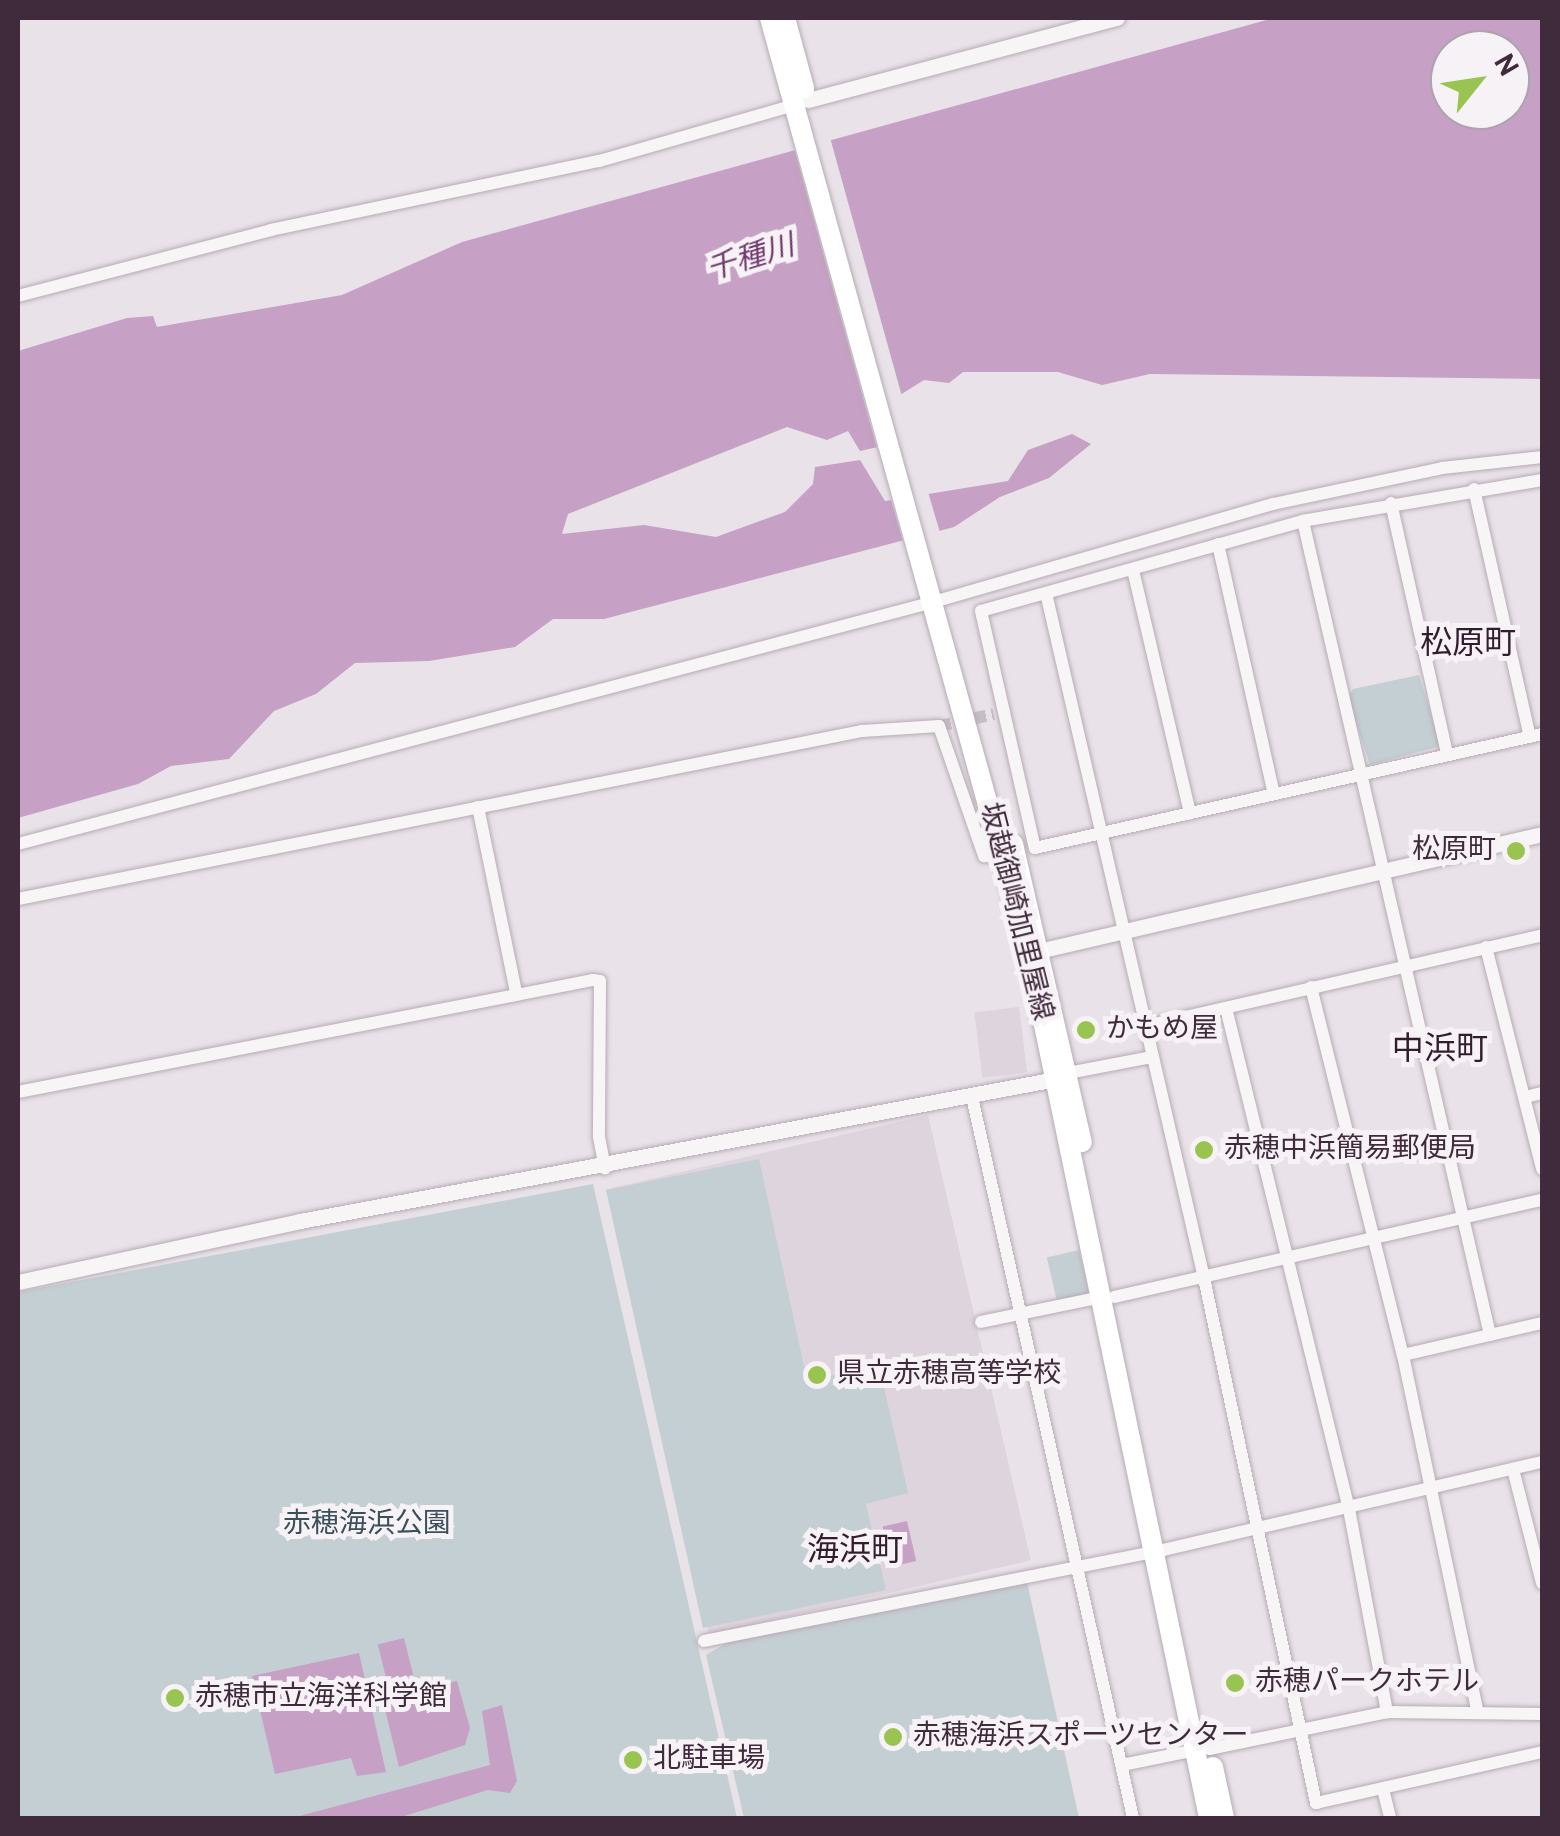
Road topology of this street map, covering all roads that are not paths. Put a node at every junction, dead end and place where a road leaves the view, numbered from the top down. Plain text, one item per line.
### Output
1 (770, 18) edge
2 (785, 18) edge
3 (1117, 18) edge
4 (803, 109) junction
5 (18, 296) edge
6 (1542, 457) edge
7 (1542, 480) edge
8 (1474, 489) junction
9 (1391, 503) junction
10 (1304, 522) junction
11 (1218, 544) junction
12 (1133, 570) junction
13 (1046, 594) junction
14 (937, 596) junction
15 (1536, 735) edge
16 (1448, 754) junction
17 (1362, 774) junction
18 (1274, 794) junction
19 (478, 807) junction
20 (1190, 813) junction
21 (1542, 834) edge
22 (1102, 835) junction
23 (18, 844) edge
24 (1017, 852) junction
25 (1382, 870) junction
26 (18, 899) edge
27 (1124, 930) junction
28 (1542, 935) edge
29 (1486, 947) junction
30 (1036, 952) junction
31 (1404, 967) junction
32 (1311, 988) junction
33 (516, 992) junction
34 (1226, 1008) junction
35 (1146, 1026) junction
36 (1152, 1057) junction
37 (1062, 1077) junction
38 (18, 1092) edge
39 (1542, 1093) edge
40 (972, 1096) junction
41 (1525, 1097) junction
42 (604, 1168) junction
43 (1542, 1169) edge
44 (1542, 1200) edge
45 (1462, 1219) junction
46 (1376, 1238) junction
47 (1292, 1259) junction
48 (1204, 1278) junction
49 (18, 1282) edge
50 (1108, 1297) junction
51 (1020, 1314) junction
52 (981, 1322) dead end
53 (1542, 1323) edge
54 (1490, 1334) junction
55 (1404, 1354) junction
56 (1542, 1462) edge
57 (1513, 1469) junction
58 (1433, 1488) junction
59 (1350, 1509) junction
60 (1258, 1529) junction
61 (1159, 1551) junction
62 (1078, 1566) junction
63 (1542, 1582) edge
64 (704, 1642) dead end
65 (1476, 1710) junction
66 (1386, 1712) junction
67 (1542, 1714) edge
68 (1299, 1729) junction
69 (1202, 1750) junction
70 (1542, 1752) edge
71 (1122, 1765) junction
72 (1383, 1789) junction
73 (1133, 1818) edge
74 (1209, 1818) edge
75 (1224, 1818) edge
76 (1390, 1818) edge

1 - 4 main road, 坂越御崎加里屋線
2 - 4 main road, 坂越御崎加里屋線
3 - 4 street
4 - 5 street
4 - 14 main road, 坂越御崎加里屋線
6 - 14 street
7 - 8 street
8 - 9 street
8 - 15 street
9 - 10 street
9 - 16 street
10 - 11 street
10 - 17 street
11 - 12 street
11 - 18 street
12 - 13 street
12 - 20 street
13 - 22 street
13 - 24 street
14 - 23 street
14 - 24 main road, 坂越御崎加里屋線
15 - 16 street
16 - 17 street
17 - 18 street
17 - 25 street
18 - 20 street
19 - 24 street
19 - 26 street
19 - 33 street
20 - 22 street
21 - 25 street
22 - 24 street
22 - 27 street
24 - 30 main road, 坂越御崎加里屋線
25 - 27 street
25 - 31 street
27 - 30 street
27 - 35 street
28 - 29 street
29 - 31 street
29 - 41 street
30 - 37 main road, 坂越御崎加里屋線
31 - 32 street
31 - 45 street
32 - 34 street
32 - 46 street
33 - 38 street
33 - 42 street
34 - 35 street
34 - 47 street
35 - 36 street
36 - 37 street
36 - 48 street
37 - 40 street
37 - 50 main road, 坂越御崎加里屋線
39 - 41 street
40 - 42 street
40 - 51 street
41 - 43 street
42 - 49 street
44 - 45 street
45 - 46 street
45 - 54 street
46 - 47 street
46 - 55 street
47 - 48 street
47 - 59 street
48 - 50 street
48 - 60 street
50 - 51 street
50 - 61 main road, 坂越御崎加里屋線
51 - 52 street
51 - 62 street
53 - 54 street
54 - 55 street
55 - 58 street
56 - 57 street
57 - 58 street
57 - 63 street
58 - 59 street
58 - 65 street
59 - 60 street
59 - 66 street
60 - 61 street
60 - 68 street
61 - 62 street
61 - 69 main road, 坂越御崎加里屋線
62 - 64 street
62 - 71 street
65 - 66 street
65 - 67 street
66 - 68 street
68 - 69 street
68 - 72 street
69 - 71 street
69 - 74 main road, 坂越御崎加里屋線
69 - 75 main road, 坂越御崎加里屋線
70 - 72 street
71 - 73 street
72 - 76 street

